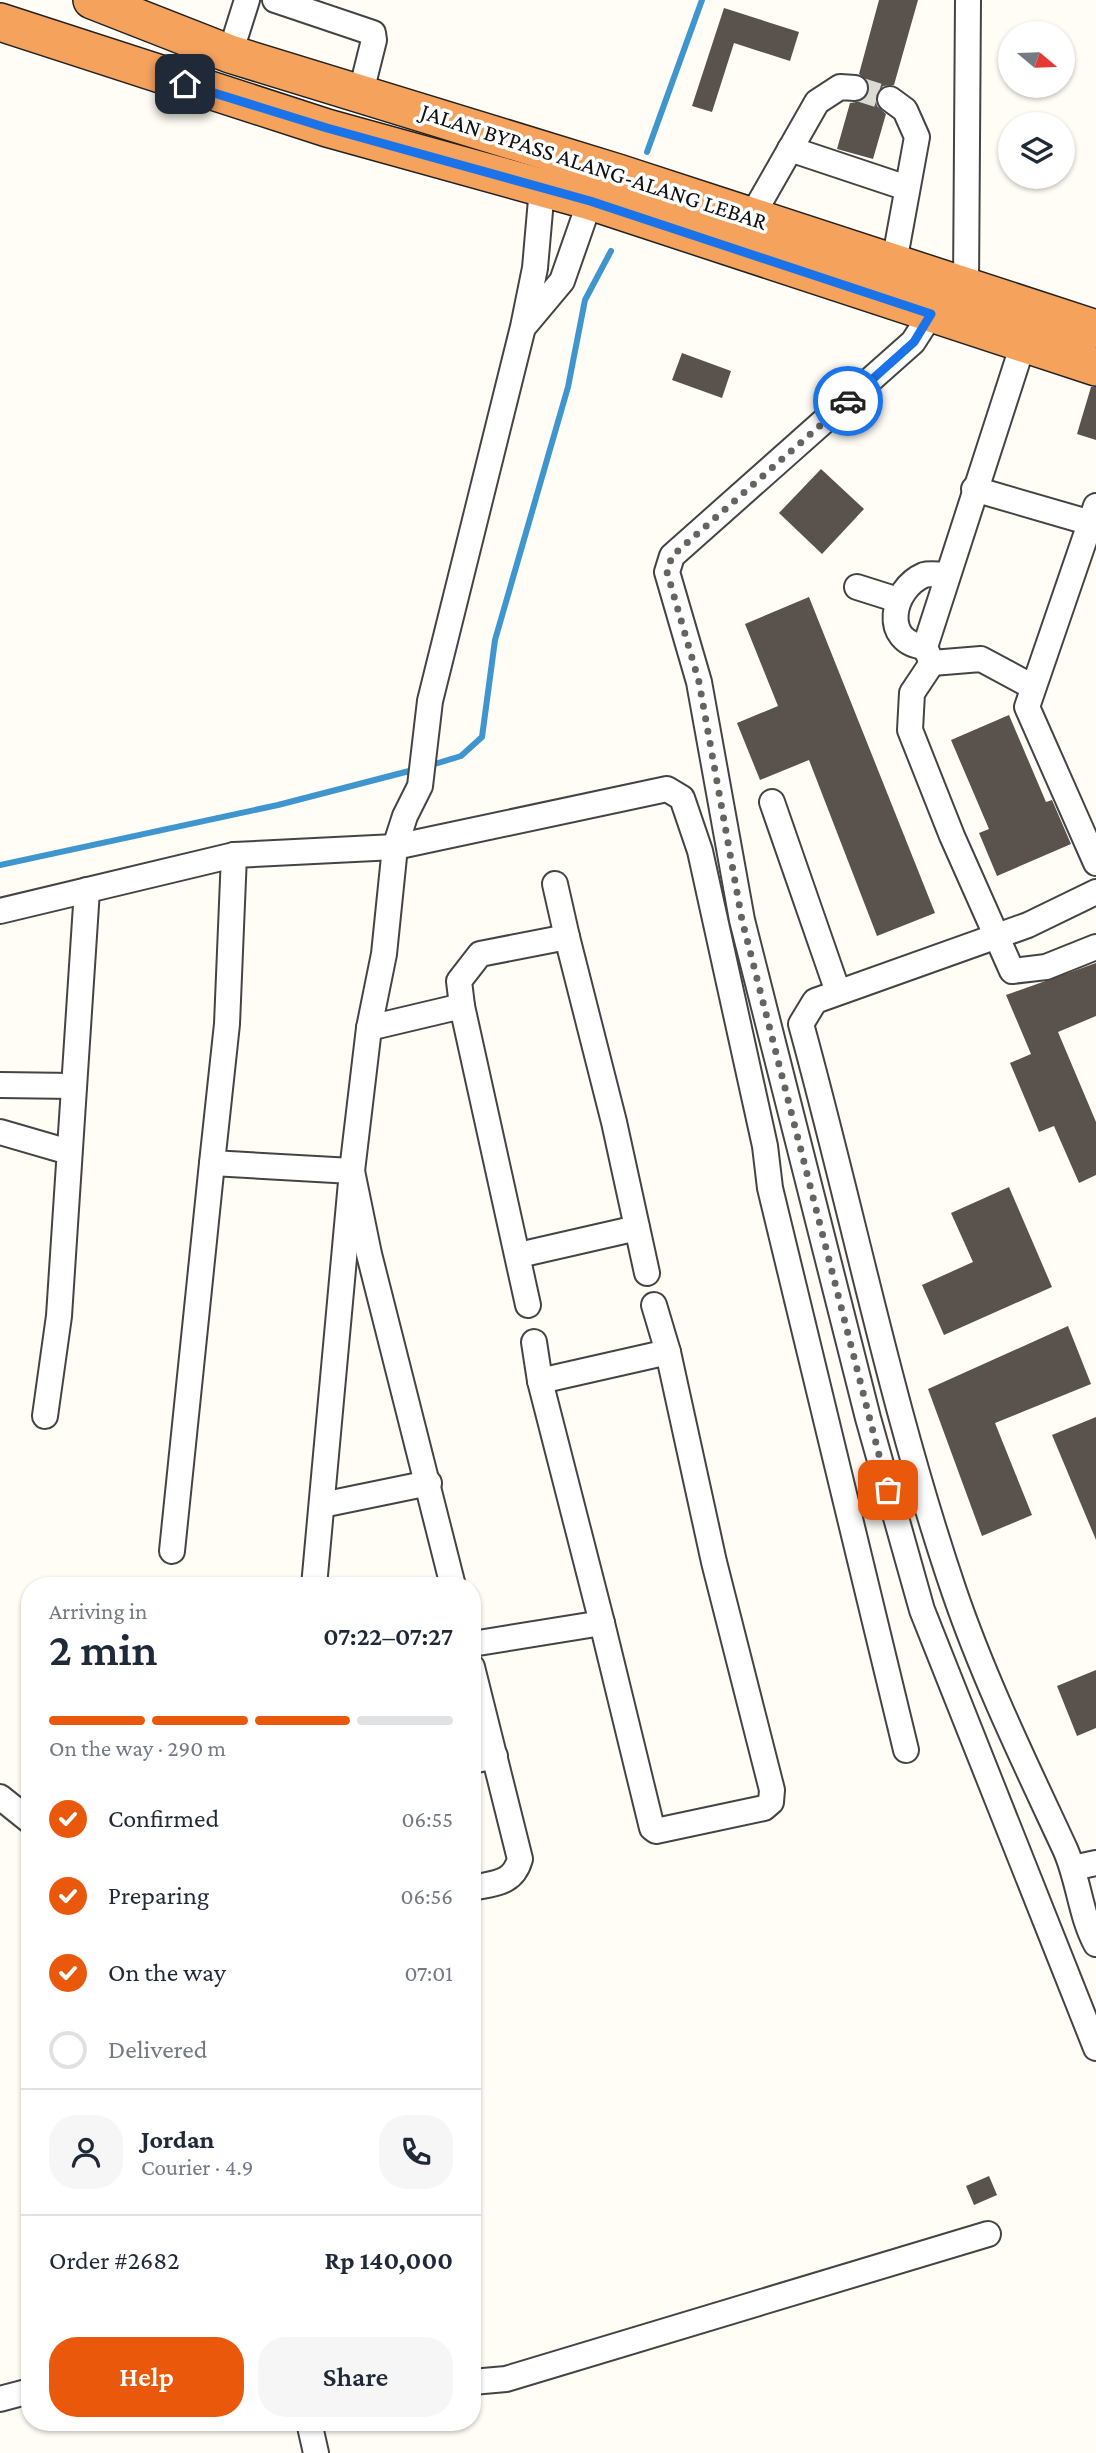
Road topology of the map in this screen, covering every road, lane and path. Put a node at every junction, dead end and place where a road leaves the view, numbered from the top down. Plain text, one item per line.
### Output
1 (92, 0) edge
2 (247, 0) edge
3 (275, 0) edge
4 (968, 0) edge
5 (0, 22) edge
6 (229, 54) junction
7 (855, 88) tunnel mouth
8 (361, 92) junction
9 (890, 99) tunnel mouth
10 (790, 149) junction
11 (542, 188) junction
12 (907, 188) junction
13 (598, 204) junction
14 (752, 216) junction
15 (894, 263) junction
16 (966, 285) junction
17 (931, 314) junction
18 (523, 327) junction
19 (1096, 329) edge
20 (1023, 344) junction
21 (1096, 367) edge
22 (974, 489) junction
23 (1094, 514) edge
24 (946, 575) junction
25 (857, 587) dead end
26 (898, 600) junction
27 (929, 655) junction
28 (1033, 687) junction
29 (772, 802) dead end
30 (395, 846) junction
31 (234, 855) junction
32 (1096, 863) edge
33 (555, 884) dead end
34 (87, 890) junction
35 (1096, 892) edge
36 (0, 911) edge
37 (998, 935) junction
38 (567, 937) junction
39 (1096, 947) edge
40 (838, 992) junction
41 (462, 1006) junction
42 (369, 1028) junction
43 (0, 1085) edge
44 (74, 1086) junction
45 (0, 1132) edge
46 (69, 1152) junction
47 (212, 1163) junction
48 (352, 1171) junction
49 (637, 1228) junction
50 (519, 1255) junction
51 (647, 1273) dead end
52 (528, 1305) dead end
53 (654, 1305) dead end
54 (534, 1342) dead end
55 (668, 1352) junction
56 (540, 1381) junction
57 (45, 1416) dead end
58 (429, 1483) junction
59 (321, 1505) junction
60 (172, 1551) dead end
61 (315, 1577) edge
62 (451, 1577) edge
63 (602, 1623) junction
64 (481, 1643) edge
65 (481, 1735) edge
66 (906, 1750) dead end
67 (484, 1758) edge
68 (0, 1797) edge
69 (21, 1814) edge
70 (1085, 1866) edge
71 (481, 1886) edge
72 (1096, 1944) edge
73 (1096, 2048) edge
74 (988, 2234) dead end
75 (481, 2381) edge
76 (21, 2393) edge
77 (0, 2399) edge
78 (311, 2431) edge
79 (316, 2453) edge

1 - 6 highway, JALAN BYPASS ALANG-ALANG LEBAR
2 - 6 street
3 - 8 street
4 - 16 street
5 - 11 highway, JALAN BYPASS ALANG-ALANG LEBAR
6 - 8 highway, JALAN BYPASS ALANG-ALANG LEBAR
7 - 10 street
8 - 14 highway, JALAN BYPASS ALANG-ALANG LEBAR
9 - 12 street
10 - 12 street
10 - 14 street
11 - 13 highway, JALAN BYPASS ALANG-ALANG LEBAR
11 - 18 street
12 - 15 street
13 - 17 highway, JALAN BYPASS ALANG-ALANG LEBAR
13 - 18 street
14 - 15 highway, JALAN BYPASS ALANG-ALANG LEBAR
15 - 16 highway, JALAN BYPASS ALANG-ALANG LEBAR
16 - 19 highway, JALAN BYPASS ALANG-ALANG LEBAR
17 - 20 highway, JALAN BYPASS ALANG-ALANG LEBAR
17 - 73 street
18 - 30 street
20 - 21 highway, JALAN BYPASS ALANG-ALANG LEBAR
20 - 22 street
22 - 23 street
22 - 24 street
23 - 28 street
24 - 26 street
24 - 27 street
25 - 26 street
26 - 27 street
27 - 28 street
27 - 37 street
28 - 32 street
29 - 40 street
30 - 31 street
30 - 42 street
30 - 66 street
31 - 34 street
31 - 47 street
33 - 38 street
34 - 36 street
34 - 44 street
35 - 37 street
37 - 39 street
37 - 40 street
38 - 41 street
38 - 49 street
40 - 70 street
41 - 42 street
41 - 50 street
42 - 48 street
43 - 44 street
44 - 46 street
45 - 46 street
46 - 57 street
47 - 48 street
47 - 60 street
48 - 58 street
48 - 59 street
49 - 50 street
49 - 51 street
50 - 52 street
53 - 55 street
54 - 56 street
55 - 56 street
55 - 63 street
56 - 63 street
58 - 59 street
58 - 62 street
59 - 61 street
63 - 64 street
65 - 67 street
67 - 71 street
68 - 69 street
70 - 72 street
74 - 75 street
76 - 77 street
78 - 79 street

